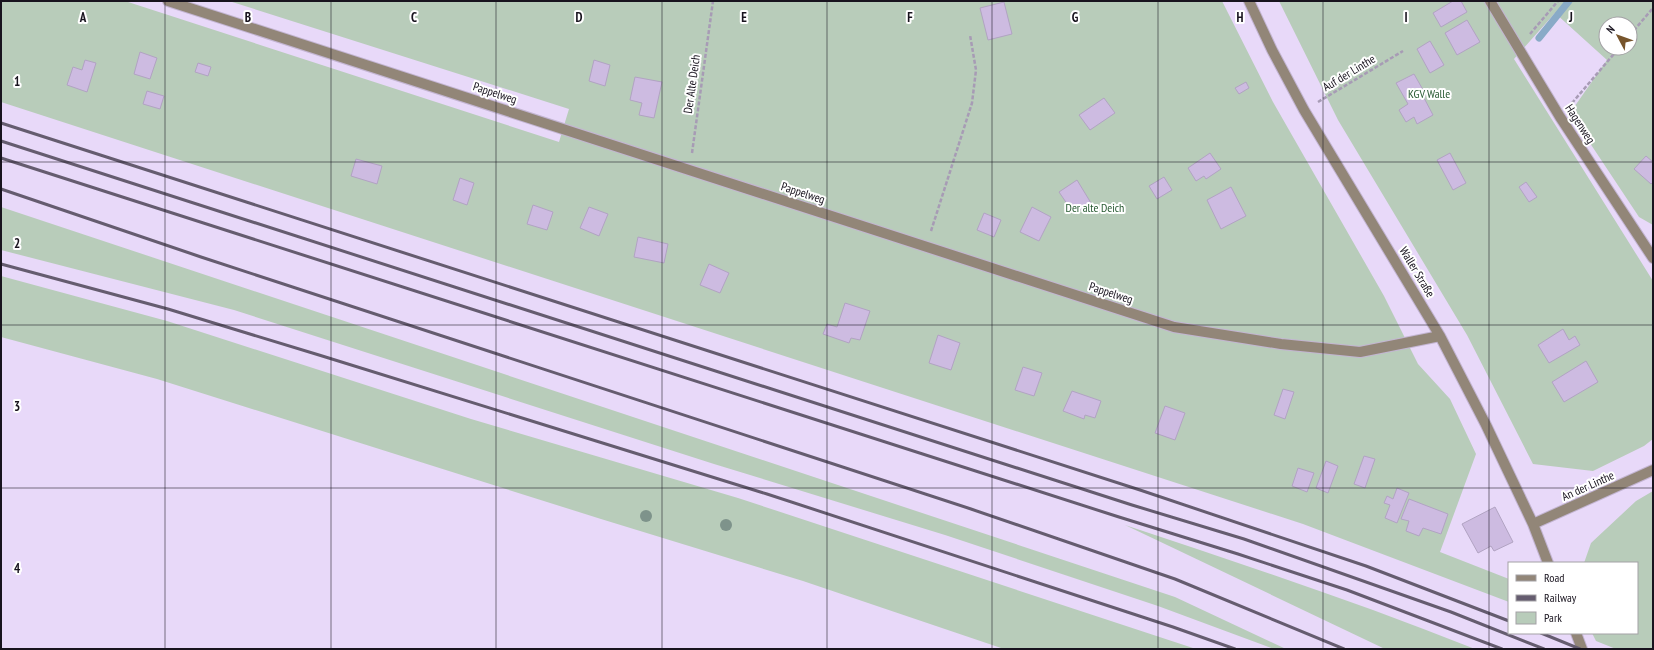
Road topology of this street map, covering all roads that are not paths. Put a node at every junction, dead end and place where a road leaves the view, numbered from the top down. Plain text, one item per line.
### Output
1 (168, 1) edge
2 (1249, 1) edge
3 (1490, 1) edge
4 (1653, 258) edge
5 (1440, 336) junction
6 (1653, 470) edge
7 (1533, 524) junction
8 (1548, 562) edge
9 (1576, 634) edge
10 (1582, 649) edge

1 - 5 street, Pappelweg
2 - 5 street, Waller Straße
3 - 4 street, Hagenweg
5 - 7 street, Waller Straße
6 - 7 street, An der Linthe
7 - 8 street, Waller Straße
9 - 10 street

